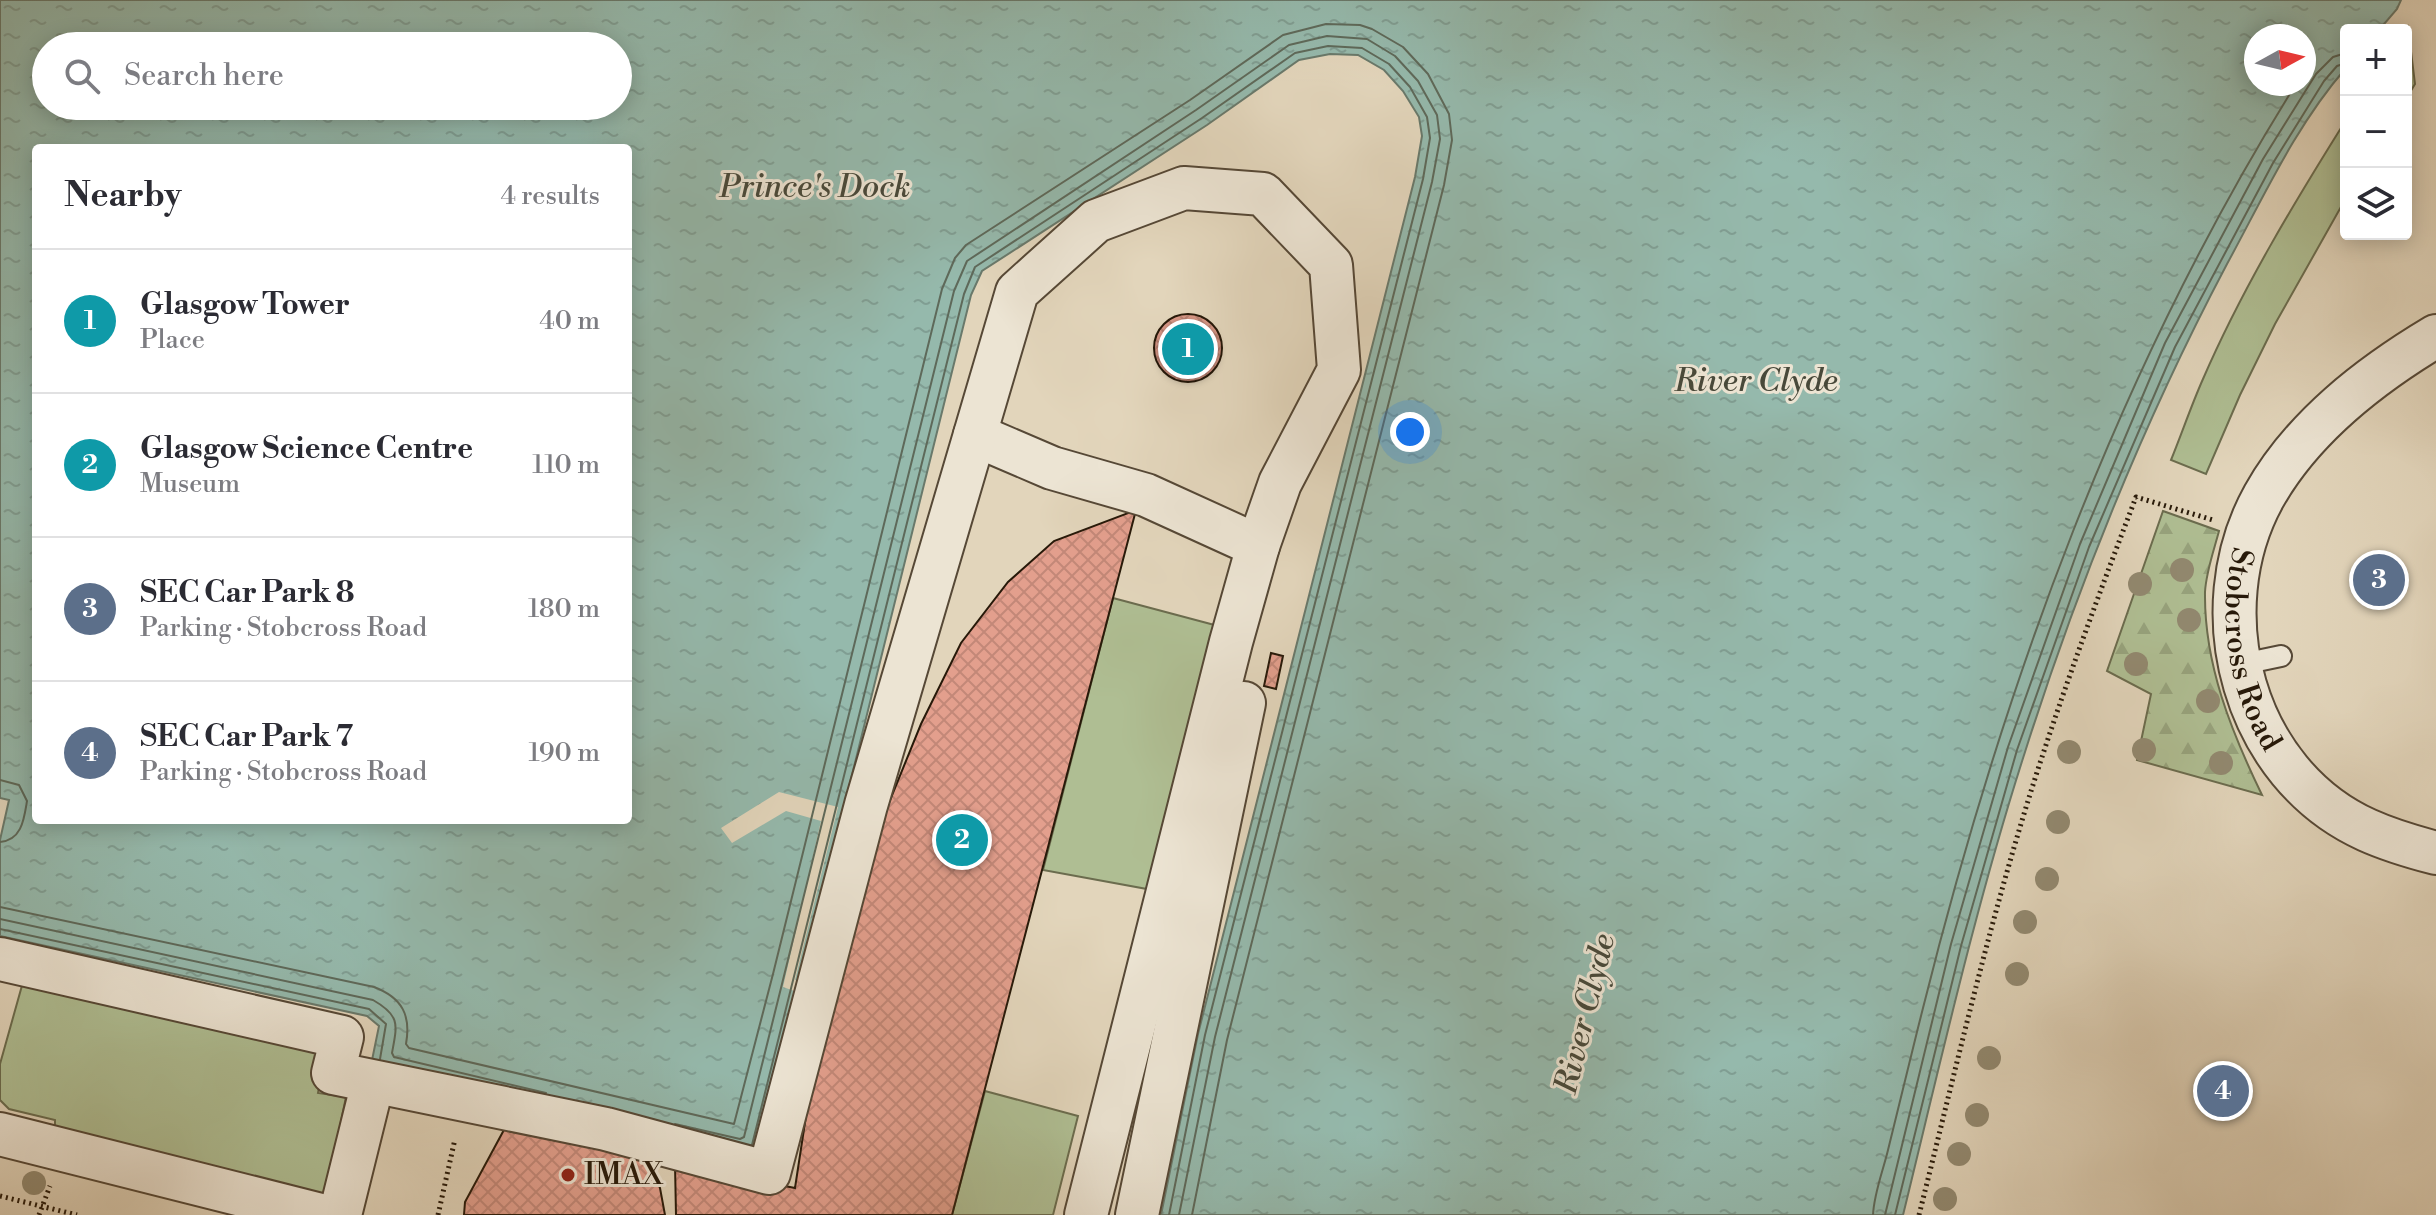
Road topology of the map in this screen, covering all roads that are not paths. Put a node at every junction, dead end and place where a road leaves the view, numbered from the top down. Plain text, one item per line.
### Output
1 (2436, 336) edge
2 (975, 435) junction
3 (1258, 546) junction
4 (1231, 642) junction
5 (2281, 656) dead end
6 (2238, 665) junction
7 (2436, 853) edge
8 (0, 959) edge
9 (373, 1082) junction
10 (16, 1138) edge
11 (321, 1215) edge
12 (340, 1215) edge
13 (1086, 1215) edge
14 (1137, 1215) edge

1 - 6 street, Stobcross Road
2 - 3 street
2 - 3 street
2 - 9 street
3 - 4 street
4 - 13 street
4 - 14 street
5 - 6 lane
6 - 7 street, Stobcross Road
8 - 9 street
9 - 12 street
10 - 11 street

